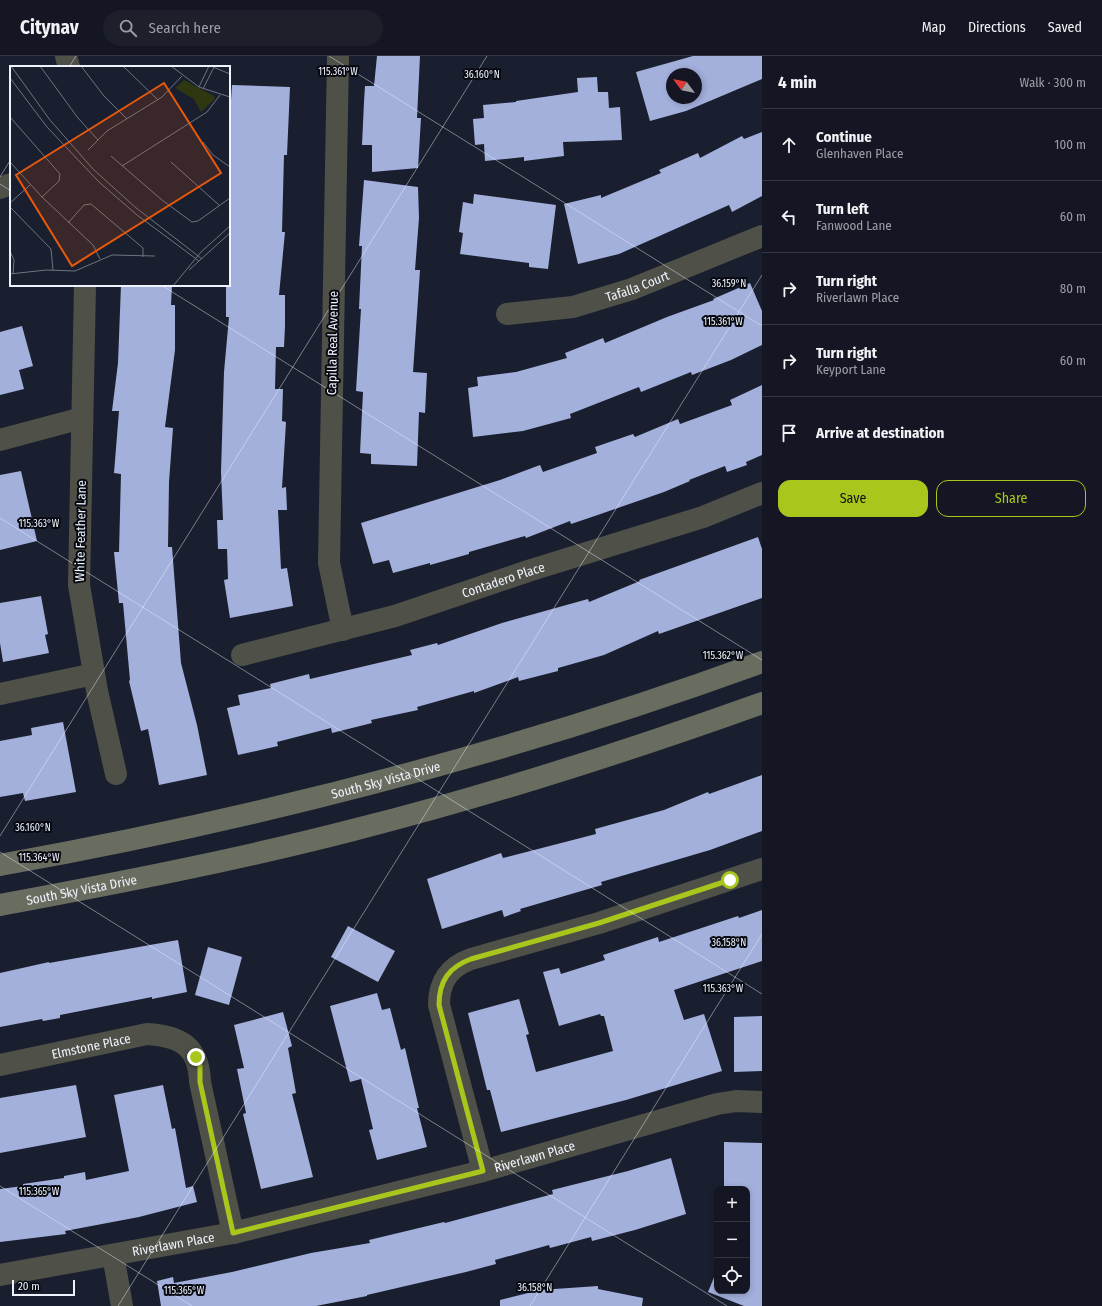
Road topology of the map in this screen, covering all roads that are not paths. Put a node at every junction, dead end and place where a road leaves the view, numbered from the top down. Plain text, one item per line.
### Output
1 (66, 56) edge
2 (338, 56) edge
3 (69, 66) edge
4 (10, 184) edge
5 (0, 188) edge
6 (762, 236) edge
7 (85, 286) edge
8 (507, 314) dead end
9 (82, 418) junction
10 (0, 440) edge
11 (762, 493) edge
12 (343, 630) junction
13 (242, 655) dead end
14 (762, 662) edge
15 (94, 674) junction
16 (0, 694) edge
17 (762, 703) edge
18 (116, 774) dead end
19 (0, 865) edge
20 (762, 869) edge
21 (0, 905) edge
22 (0, 1065) edge
23 (762, 1102) edge
24 (483, 1171) junction
25 (233, 1233) junction
26 (113, 1255) junction
27 (0, 1275) edge
28 (122, 1306) edge

1 - 3 street
2 - 12 street, Capilla Real Avenue
4 - 5 street
6 - 8 street, Tafalla Court
7 - 9 street, White Feather Lane
9 - 10 street
9 - 15 street, White Feather Lane
11 - 12 street, Contadero Place
12 - 13 street, Contadero Place
14 - 19 main road, South Sky Vista Drive
15 - 16 street
15 - 18 street, White Feather Lane
17 - 21 main road, South Sky Vista Drive
20 - 24 street
22 - 25 street, Elmstone Place
23 - 24 street, Riverlawn Place
24 - 25 street, Riverlawn Place
25 - 26 street, Riverlawn Place
26 - 27 street, Riverlawn Place
26 - 28 street

